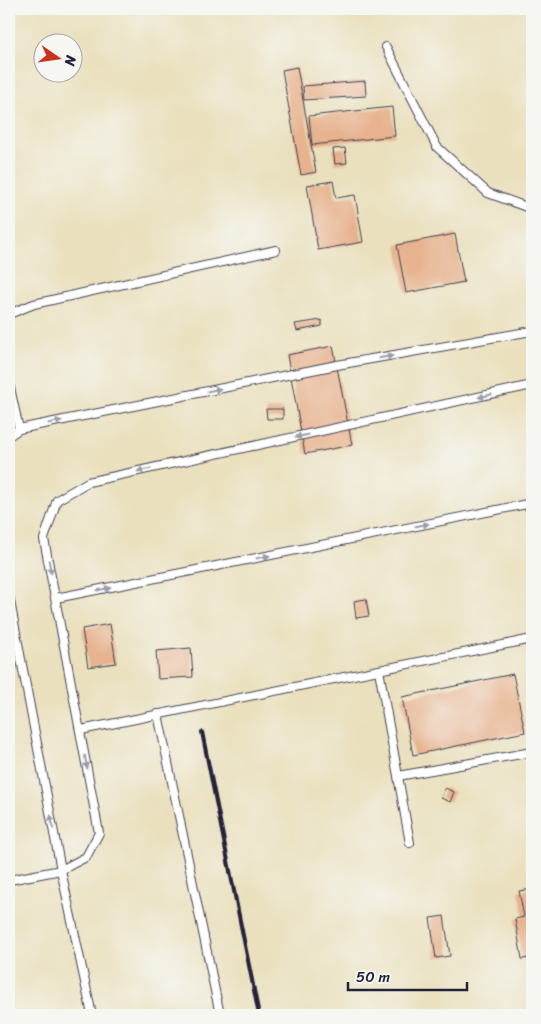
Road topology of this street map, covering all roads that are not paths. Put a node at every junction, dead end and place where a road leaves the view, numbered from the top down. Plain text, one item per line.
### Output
1 (386, 47) dead end
2 (532, 209) edge
3 (276, 250) dead end
4 (9, 314) edge
5 (532, 331) edge
6 (9, 383) edge
7 (532, 385) edge
8 (19, 429) junction
9 (9, 436) edge
10 (532, 503) edge
11 (9, 596) edge
12 (56, 598) junction
13 (532, 639) edge
14 (379, 670) junction
15 (158, 714) junction
16 (81, 730) junction
17 (532, 752) edge
18 (398, 776) junction
19 (410, 843) dead end
20 (61, 870) junction
21 (9, 880) edge
22 (92, 1015) edge
23 (220, 1015) edge

1 - 2 lane
3 - 4 lane
8 -> 5 lane
6 - 8 lane
7 -> 12 lane
8 - 9 lane
12 -> 10 lane
20 -> 11 lane
12 - 16 lane
13 - 14 lane
14 - 15 lane
14 - 18 lane
15 - 16 lane
15 - 23 lane
16 -> 20 lane
17 - 18 lane
18 - 19 lane
20 - 21 lane
20 - 22 lane

